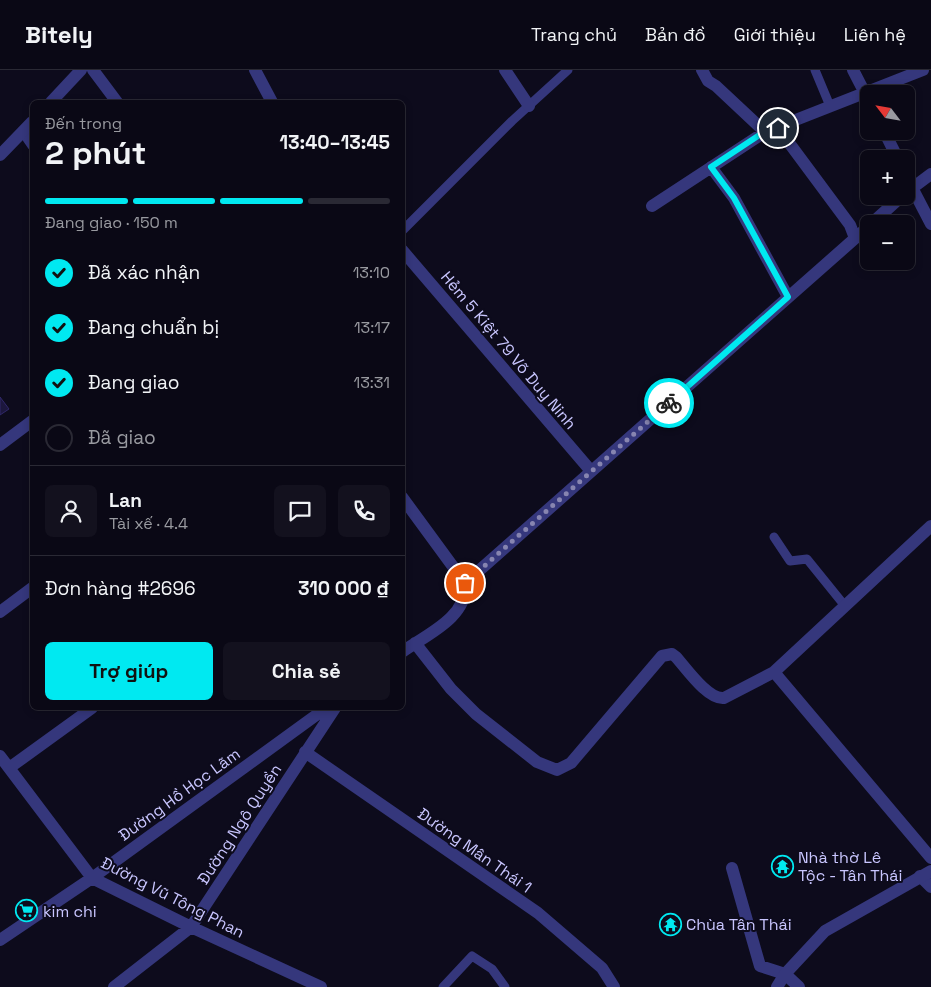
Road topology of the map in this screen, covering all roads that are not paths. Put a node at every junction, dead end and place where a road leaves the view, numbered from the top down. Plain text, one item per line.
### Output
1 (81, 70) edge
2 (93, 70) edge
3 (255, 70) edge
4 (505, 70) edge
5 (568, 70) edge
6 (702, 70) edge
7 (815, 70) edge
8 (853, 70) edge
9 (922, 70) edge
10 (860, 85) edge
11 (890, 85) edge
12 (860, 98) edge
13 (52, 100) edge
14 (116, 100) edge
15 (271, 100) edge
16 (529, 106) junction
17 (830, 106) junction
18 (30, 124) edge
19 (778, 128) junction
20 (764, 132) junction
21 (23, 133) junction
22 (30, 143) edge
23 (0, 155) edge
24 (711, 167) junction
25 (931, 174) edge
26 (915, 183) edge
27 (915, 200) edge
28 (890, 205) edge
29 (652, 206) dead end
30 (880, 215) edge
31 (931, 224) edge
32 (405, 228) edge
33 (860, 234) edge
34 (855, 238) junction
35 (405, 255) edge
36 (788, 297) junction
37 (30, 422) edge
38 (0, 445) edge
39 (592, 471) junction
40 (405, 501) edge
41 (931, 526) edge
42 (774, 538) dead end
43 (465, 583) junction
44 (30, 590) edge
45 (845, 606) junction
46 (0, 612) edge
47 (415, 643) junction
48 (405, 650) edge
49 (774, 672) junction
50 (89, 710) edge
51 (323, 710) edge
52 (334, 710) edge
53 (306, 752) junction
54 (0, 756) edge
55 (10, 768) junction
56 (931, 858) edge
57 (732, 868) dead end
58 (926, 874) edge
59 (92, 878) junction
60 (931, 887) edge
61 (191, 927) junction
62 (0, 940) edge
63 (785, 974) junction
64 (114, 987) edge
65 (322, 987) edge
66 (443, 987) edge
67 (505, 987) edge
68 (614, 987) edge
69 (777, 987) edge
70 (799, 987) edge

1 - 13 street
2 - 14 street
3 - 15 street
4 - 16 street
5 - 16 lane
6 - 20 street
7 - 17 lane
8 - 10 street
9 - 11 street
12 - 17 street
16 - 32 lane
17 - 19 street
18 - 21 street
19 - 20 street
19 - 34 street
20 - 24 street
21 - 22 lane
21 - 23 street
24 - 29 street
24 - 36 street
25 - 26 street
27 - 31 street
28 - 30 street
33 - 34 street
34 - 36 street
35 - 39 street, Hẻm 5 Kiệt 79 Võ Duy Ninh
36 - 39 street
37 - 38 street
39 - 43 street
40 - 43 street
41 - 45 street
42 - 45 lane
43 - 47 street
44 - 46 street
45 - 49 street
47 - 48 street
47 - 49 street
49 - 56 street
50 - 55 street
51 - 59 street, Đường Hồ Học Lãm
52 - 53 street, Đường Ngô Quyền
53 - 61 street, Đường Ngô Quyền
53 - 68 street, Đường Mân Thái 1
54 - 55 street, Đường Vũ Tông Phan
55 - 59 street, Đường Vũ Tông Phan
57 - 63 street
58 - 60 street
58 - 63 street
59 - 61 street, Đường Vũ Tông Phan
59 - 62 street, Đường Hồ Học Lãm
61 - 64 street, Đường Ngô Quyền
61 - 65 street, Đường Vũ Tông Phan
63 - 69 street
63 - 70 street
66 - 67 lane

